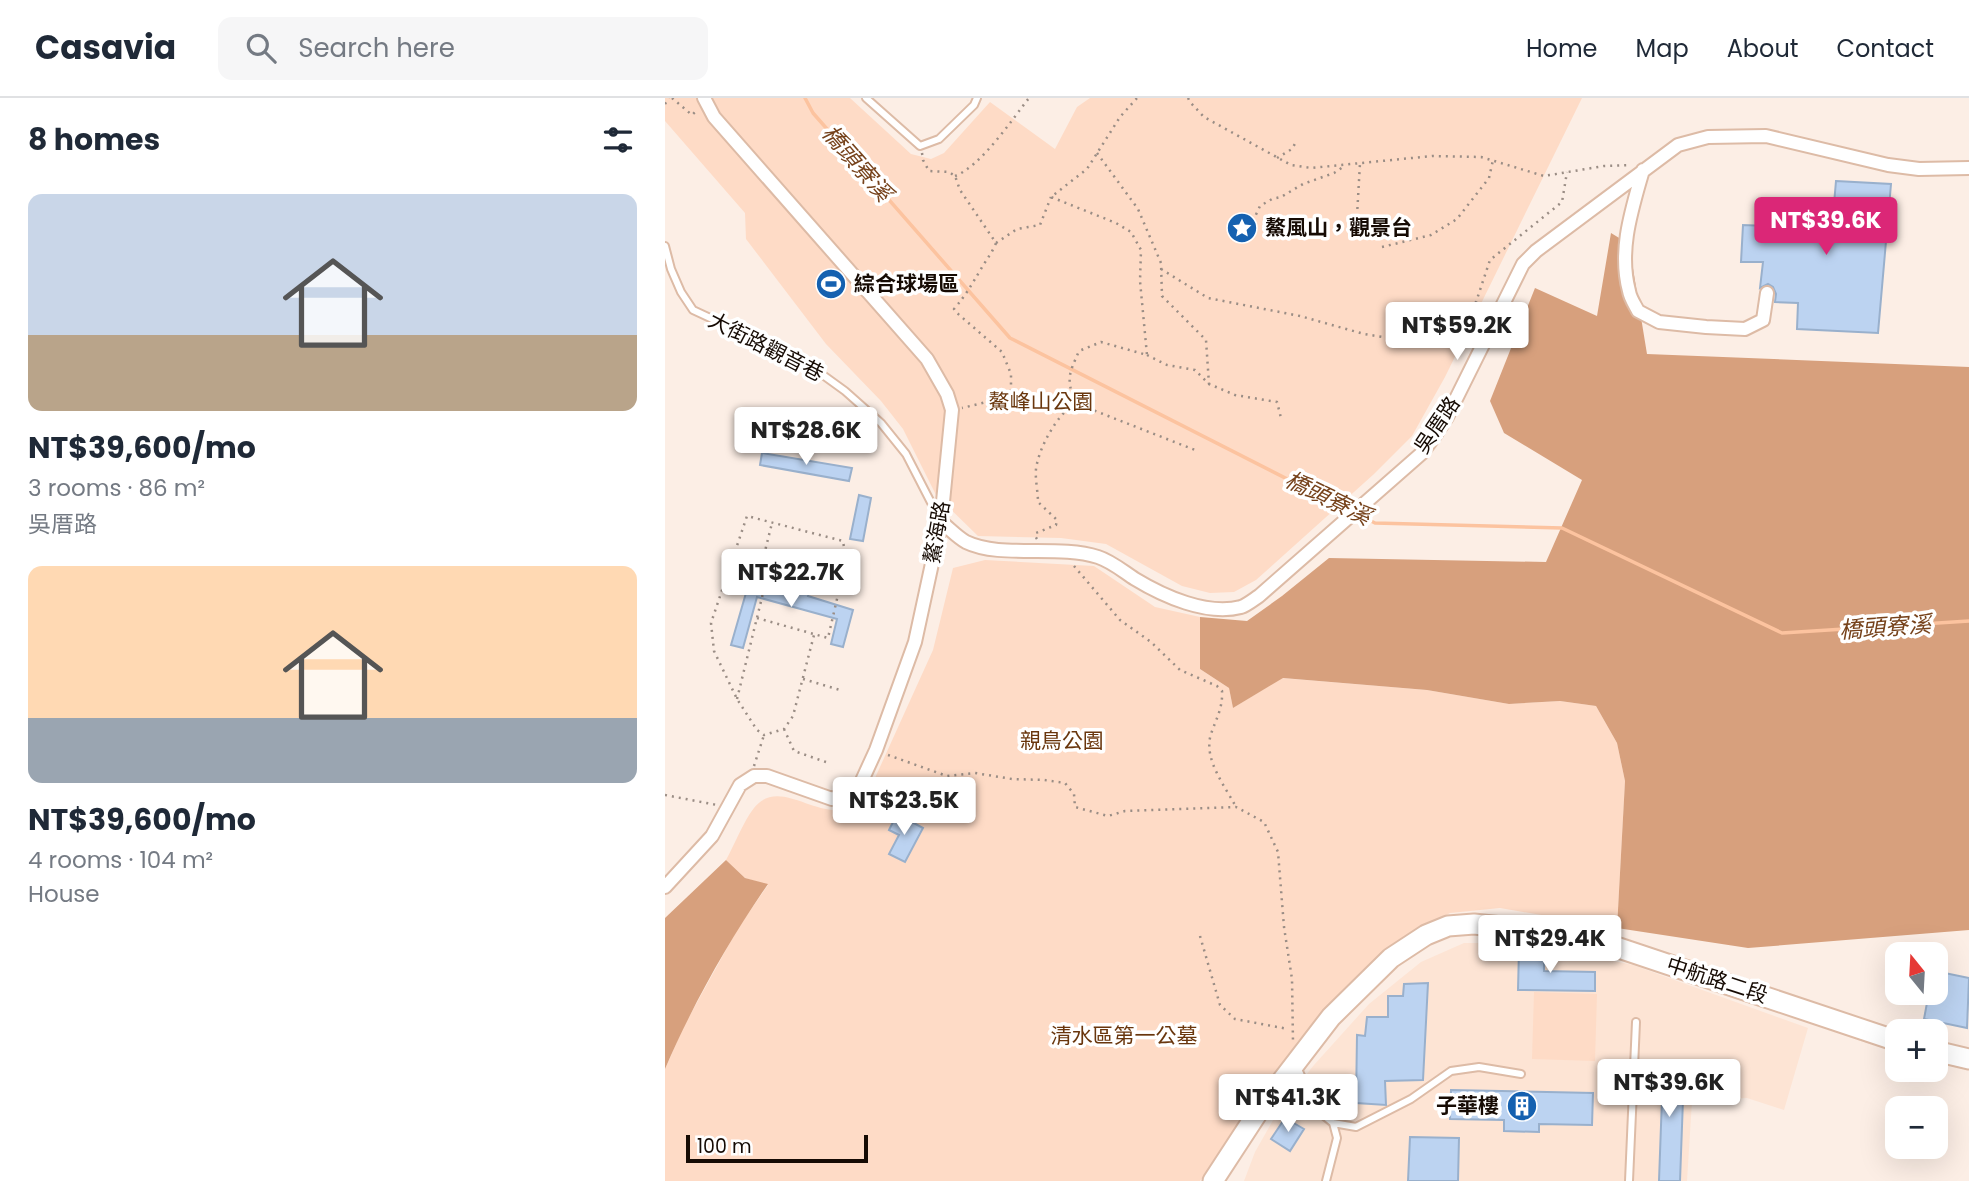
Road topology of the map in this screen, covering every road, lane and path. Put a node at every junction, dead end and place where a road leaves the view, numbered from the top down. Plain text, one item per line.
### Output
1 (671, 98) edge
2 (866, 98) edge
3 (978, 98) edge
4 (1029, 98) edge
5 (1137, 98) edge
6 (1188, 98) edge
7 (704, 100) edge
8 (665, 104) edge
9 (1296, 142) dead end
10 (920, 146) junction
11 (1097, 153) junction
12 (1277, 158) junction
13 (1657, 159) junction
14 (1493, 160) junction
15 (1360, 163) junction
16 (1345, 166) junction
17 (1969, 168) edge
18 (1643, 170) junction
19 (1567, 172) junction
20 (955, 176) junction
21 (1051, 197) junction
22 (1357, 216) dead end
23 (1252, 221) dead end
24 (996, 243) junction
25 (665, 246) edge
26 (1382, 247) dead end
27 (668, 269) edge
28 (1161, 269) junction
29 (1767, 293) dead end
30 (1147, 355) junction
31 (1209, 384) junction
32 (1075, 403) junction
33 (952, 410) junction
34 (1281, 418) dead end
35 (1195, 450) dead end
36 (941, 522) junction
37 (772, 523) junction
38 (1039, 541) dead end
39 (1064, 550) junction
40 (757, 618) junction
41 (814, 635) junction
42 (803, 679) junction
43 (840, 690) dead end
44 (737, 699) junction
45 (784, 729) junction
46 (764, 735) junction
47 (876, 750) junction
48 (826, 762) dead end
49 (740, 785) junction
50 (665, 794) edge
51 (727, 807) junction
52 (1236, 807) junction
53 (665, 887) edge
54 (1200, 936) dead end
55 (1636, 1022) dead end
56 (1288, 1029) dead end
57 (1885, 1037) edge
58 (1948, 1055) edge
59 (1969, 1059) edge
60 (1295, 1063) junction
61 (1521, 1074) dead end
62 (1333, 1123) junction
63 (1213, 1181) edge
64 (1327, 1181) edge
65 (1629, 1181) edge

1 - 7 path
1 - 8 path
2 - 10 lane
3 - 10 lane
4 - 20 path
5 - 11 path
6 - 12 path
7 - 33 street, 鰲海路
9 - 12 path
10 - 20 path
11 - 21 path
11 - 28 path
12 - 16 path
13 - 17 street, 吳厝路
13 - 18 street, 吳厝路
13 - 19 path
14 - 15 path
14 - 19 path
14 - 26 path
15 - 16 path
15 - 22 path
16 - 23 path
18 - 29 street
18 - 39 street, 吳厝路
19 - 28 path
20 - 24 path
21 - 24 path
21 - 30 path
24 - 33 path
25 - 27 lane, 大街路觀音巷
27 - 36 lane, 大街路觀音巷
28 - 31 path
30 - 31 path
30 - 32 path
31 - 34 path
32 - 35 path
32 - 38 path
33 - 36 street, 鰲海路
36 - 39 street, 吳厝路
36 - 47 street, 鰲海路
37 - 40 path
37 - 41 path
37 - 44 path
39 - 52 path
40 - 41 path
40 - 44 path
41 - 42 path
42 - 43 path
42 - 45 path
44 - 46 path
45 - 46 path
45 - 48 path
46 - 49 path
47 - 49 street, 鰲海路
47 - 52 path
49 - 51 street
50 - 51 path
51 - 53 street
52 - 60 path
54 - 56 path
55 - 65 lane
57 - 60 main road, 中航路二段
58 - 59 main road
60 - 62 lane
60 - 63 main road, 中航路二段
61 - 62 lane
62 - 64 lane

